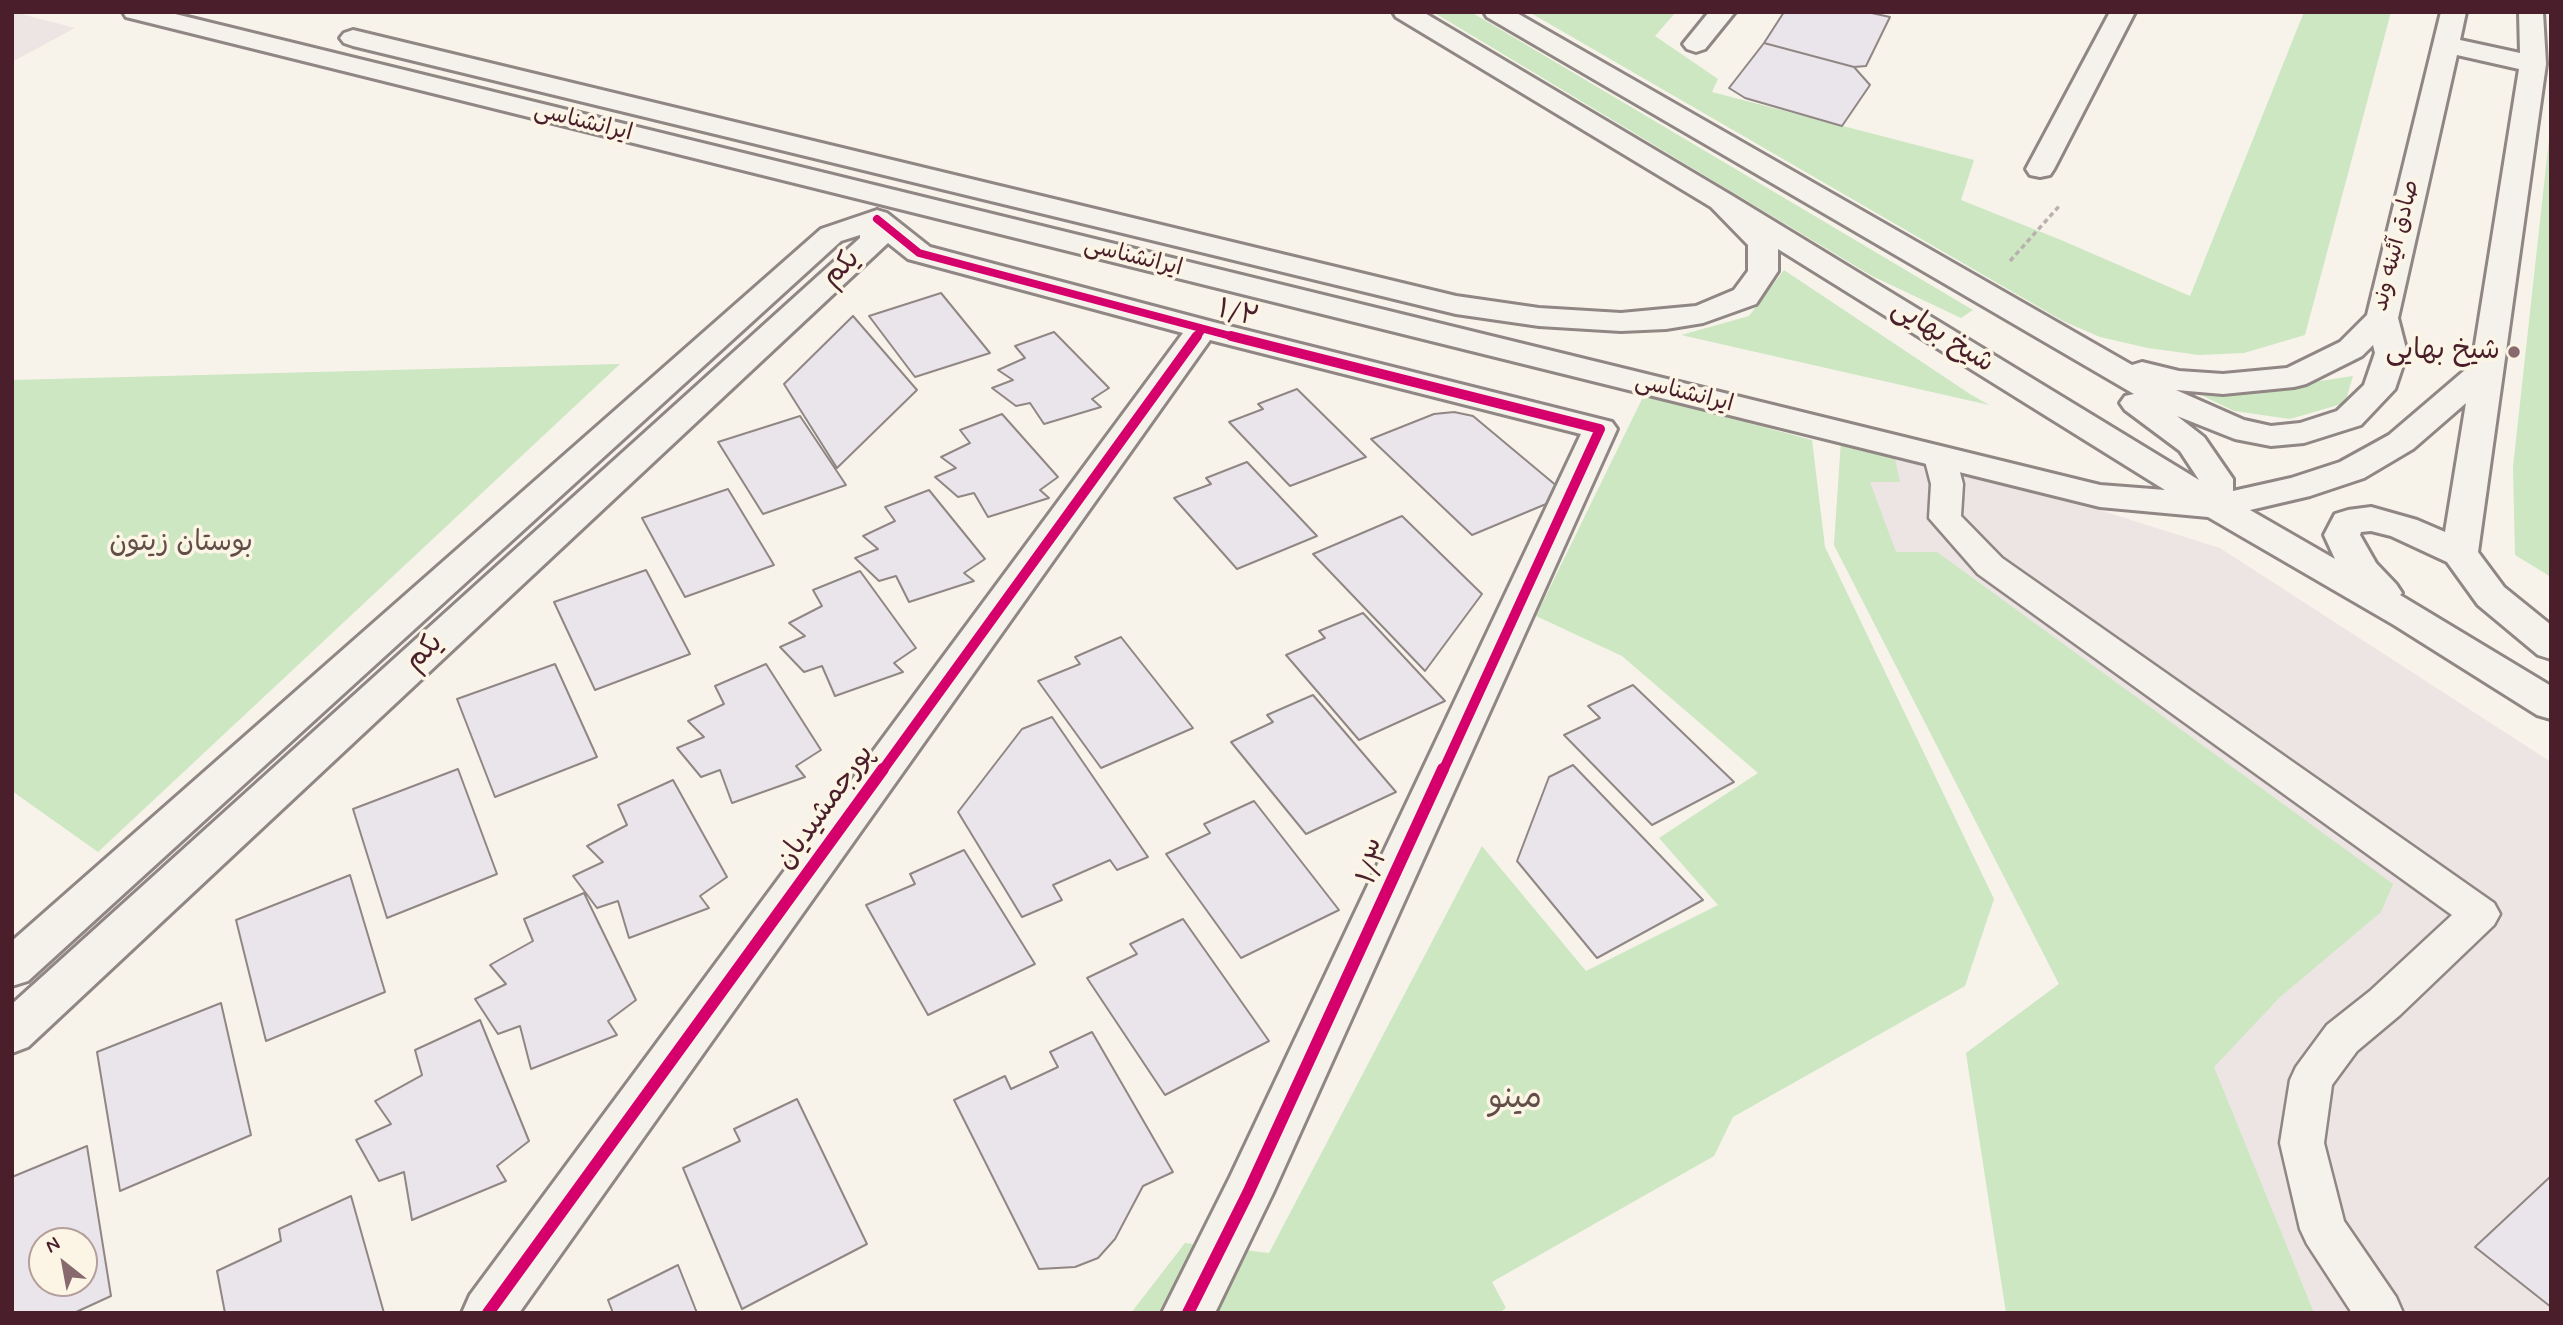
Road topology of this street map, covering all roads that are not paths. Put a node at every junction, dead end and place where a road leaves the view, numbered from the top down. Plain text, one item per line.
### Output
1 (135, 12) edge
2 (245, 12) edge
3 (1405, 12) edge
4 (1496, 12) edge
5 (1723, 12) edge
6 (2454, 12) edge
7 (2531, 12) edge
8 (2113, 14) edge
9 (1696, 44) dead end
10 (2446, 45) junction
11 (2533, 64) junction
12 (2040, 169) road end
13 (921, 176) junction
14 (1721, 201) junction
15 (887, 209) junction
16 (1948, 272) junction
17 (2382, 318) junction
18 (1202, 330) junction
19 (2109, 365) junction
20 (2489, 366) junction
21 (1600, 429) joint
22 (1940, 457) junction
23 (2216, 506) junction
24 (2460, 553) junction
25 (2407, 616) junction
26 (2551, 646) edge
27 (2551, 705) edge
28 (12, 968) edge
29 (12, 1033) edge
30 (488, 1313) edge
31 (1188, 1313) edge
32 (2379, 1313) edge

1 - 15 main road, ایرانشناسی
2 - 13 main road, ایرانشناسی
3 - 14 main road, شیخ بهایی
4 - 16 main road, شیخ بهایی
5 - 9 main road
6 - 10 main road, صادق آئینه وند
7 - 11 main road
8 - 12 main road
10 - 11 main road
10 - 17 main road, صادق آئینه وند
11 - 20 main road
13 - 14 main road, ایرانشناسی
13 - 15 main road
14 - 23 main road, شیخ بهایی
15 - 18 main road, ۱/۲
15 - 22 main road, ایرانشناسی
15 - 28 main road, یکم
15 - 29 main road, یکم
16 - 19 main road, شیخ بهایی
16 - 23 main road
17 - 19 main road, صادق آئینه وند
17 - 19 main road, شیخ بهایی
18 - 21 main road, ۱/۲
18 - 30 main road, پورجمشیدیان
20 - 23 main road
20 - 24 main road
21 - 31 main road, ۱/۳
22 - 23 main road, ایرانشناسی
22 - 32 lane
23 - 25 main road, شیخ بهایی
24 - 25 main road
24 - 26 main road
25 - 27 main road, شیخ بهایی

